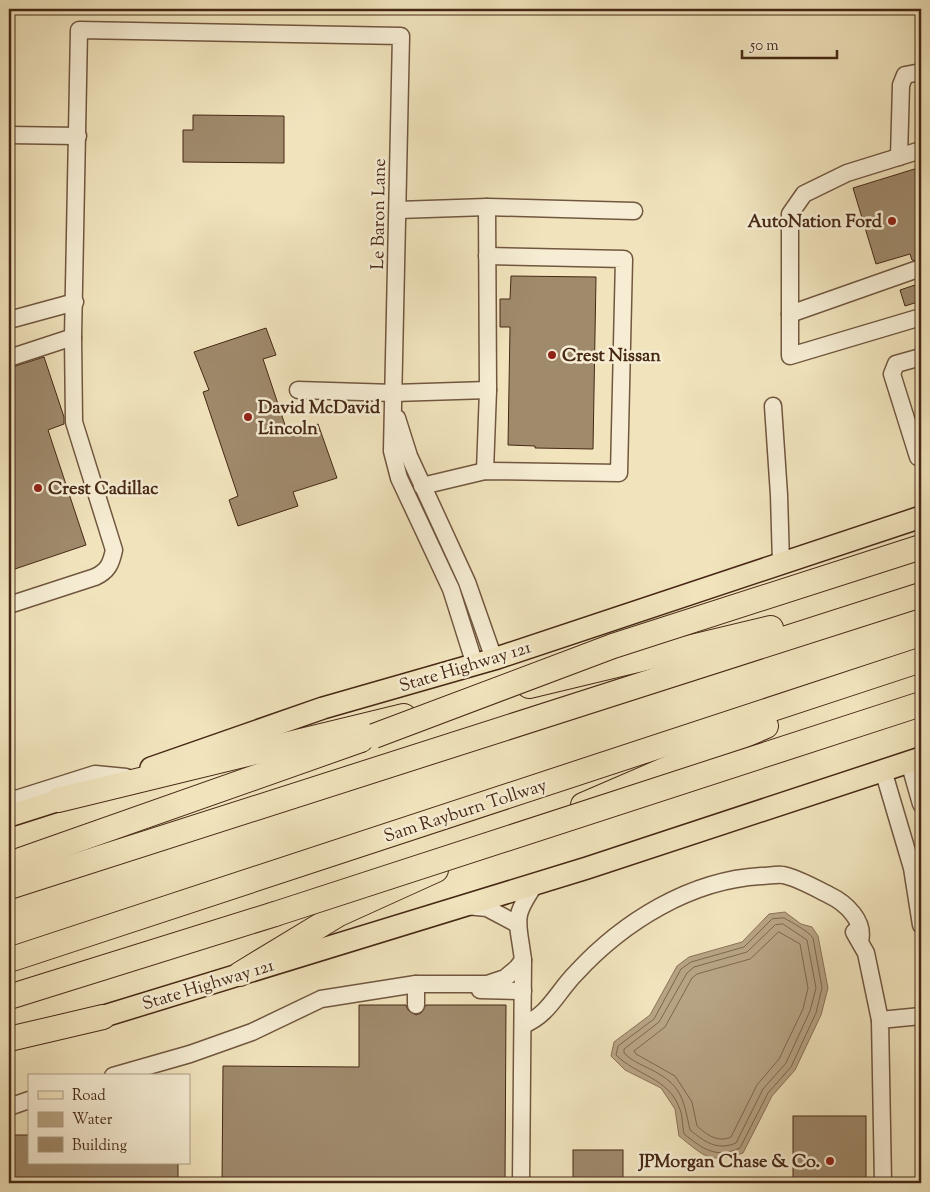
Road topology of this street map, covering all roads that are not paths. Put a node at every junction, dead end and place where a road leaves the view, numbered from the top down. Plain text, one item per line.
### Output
1 (921, 72) edge
2 (9, 135) edge
3 (78, 136) junction
4 (921, 150) edge
5 (899, 157) junction
6 (487, 207) junction
7 (398, 210) junction
8 (634, 211) dead end
9 (487, 256) junction
10 (915, 270) dead end
11 (75, 302) junction
12 (790, 314) junction
13 (921, 317) edge
14 (9, 320) edge
15 (74, 337) junction
16 (921, 357) edge
17 (9, 358) edge
18 (298, 390) dead end
19 (488, 390) junction
20 (394, 393) junction
21 (773, 406) dead end
22 (921, 458) edge
23 (485, 471) junction
24 (422, 486) junction
25 (921, 517) edge
26 (921, 547) edge
27 (781, 563) junction
28 (921, 594) edge
29 (9, 605) edge
30 (484, 662) junction
31 (915, 662) edge
32 (921, 704) edge
33 (915, 760) edge
34 (883, 770) junction
35 (126, 777) junction
36 (9, 797) edge
37 (58, 800) junction
38 (921, 804) edge
39 (9, 816) edge
40 (9, 864) edge
41 (536, 883) junction
42 (9, 887) edge
43 (462, 905) junction
44 (517, 924) junction
45 (921, 924) edge
46 (9, 960) edge
47 (523, 960) junction
48 (240, 974) junction
49 (416, 984) junction
50 (451, 984) junction
51 (523, 991) junction
52 (9, 998) edge
53 (416, 1005) dead end
54 (921, 1016) edge
55 (103, 1017) junction
56 (880, 1020) junction
57 (523, 1025) junction
58 (9, 1039) edge
59 (9, 1046) edge
60 (120, 1074) edge
61 (28, 1100) edge
62 (9, 1106) edge
63 (521, 1183) edge
64 (883, 1183) edge

1 - 5 street
2 - 3 street
3 - 7 street, Le Baron Lane
3 - 11 street
4 - 5 street
5 - 12 street
6 - 7 street
6 - 8 street
6 - 9 street
7 - 20 street, Le Baron Lane
9 - 19 street
9 - 23 street
10 - 12 street
11 - 14 street
11 - 15 street
12 - 13 street
15 - 17 street
15 - 29 street
16 - 22 street
18 - 20 street
19 - 20 street
19 - 23 street
20 - 24 street, Le Baron Lane
20 - 30 street, Le Baron Lane
21 - 27 street
23 - 24 street
24 - 30 street, Le Baron Lane
25 - 27 main road, State Highway 121
26 - 40 highway, bridge
27 - 30 main road, State Highway 121
28 - 37 highway
28 - 42 highway
30 - 35 main road, State Highway 121
31 - 46 highway, Sam Rayburn Tollway
31 - 48 highway
32 - 52 highway, bridge
33 - 34 main road, State Highway 121
33 - 38 street
34 - 41 main road, State Highway 121
34 - 45 street
35 - 36 street
35 - 37 main road, State Highway 121
37 - 39 main road, State Highway 121
41 - 43 main road, State Highway 121
41 - 44 street
43 - 44 street
43 - 48 main road, State Highway 121
44 - 47 street
47 - 50 street
47 - 51 street
48 - 55 main road, State Highway 121
49 - 50 street
49 - 53 street
49 - 60 street
50 - 51 street
51 - 57 street
54 - 56 street
55 - 58 highway
55 - 59 main road, State Highway 121
56 - 57 street
56 - 64 street
57 - 63 street
61 - 62 street

